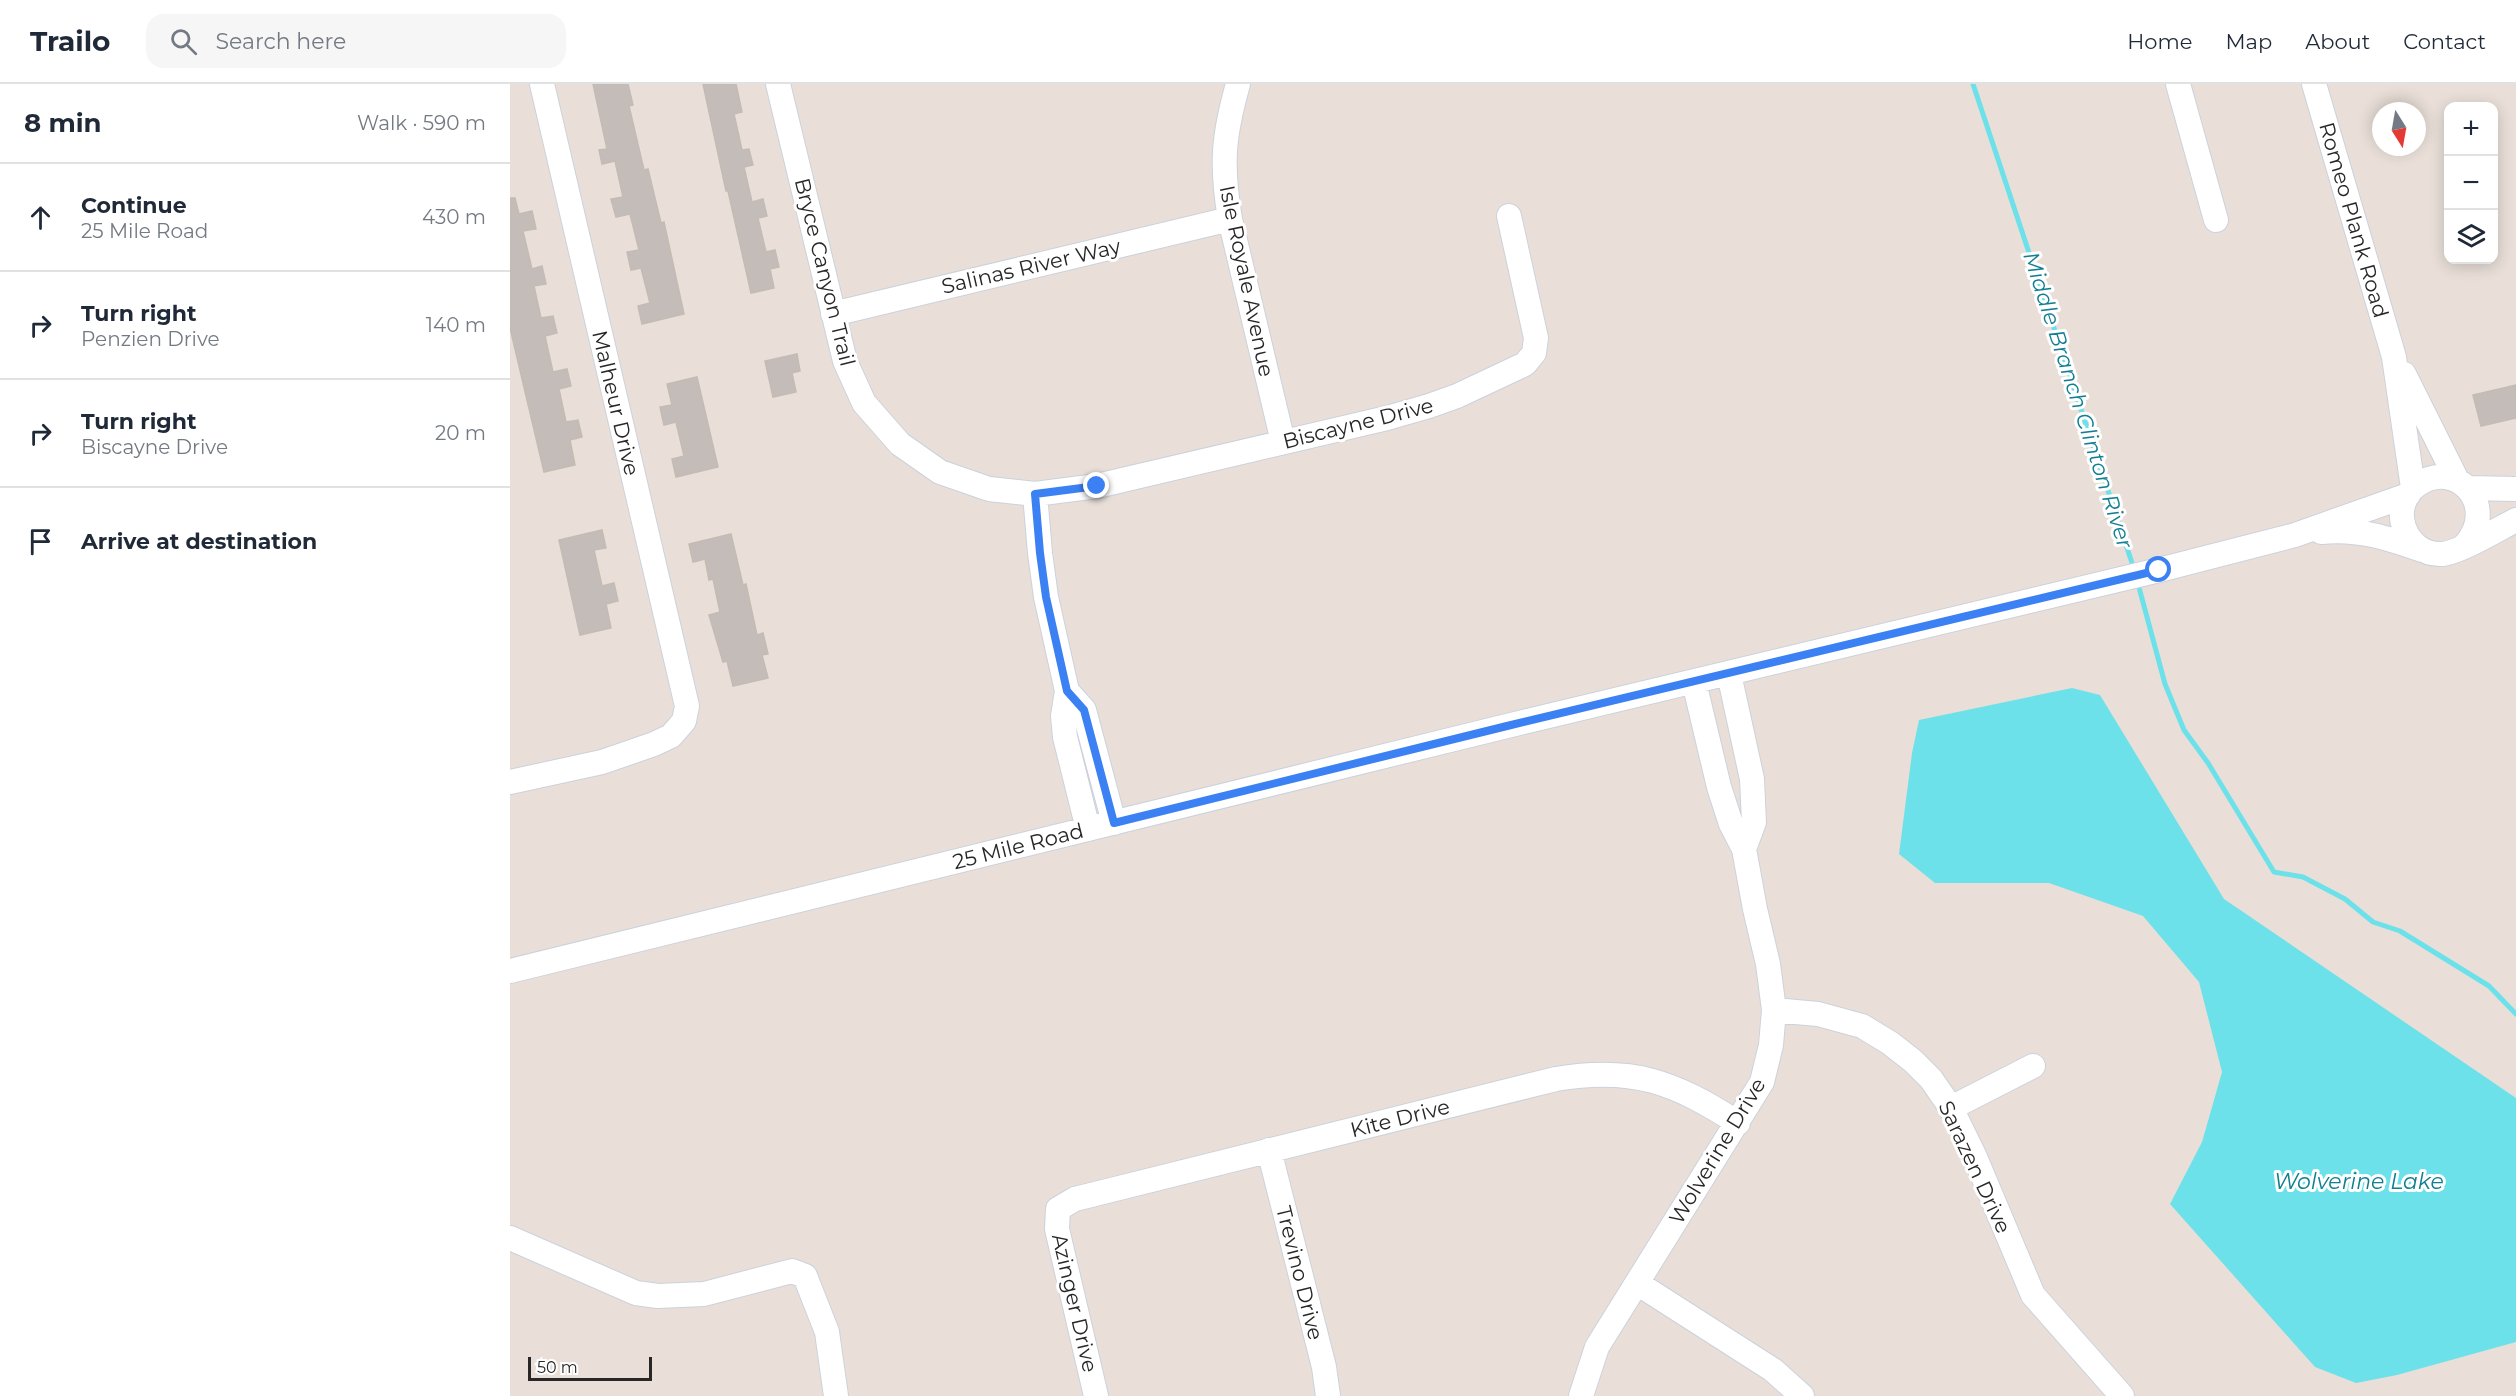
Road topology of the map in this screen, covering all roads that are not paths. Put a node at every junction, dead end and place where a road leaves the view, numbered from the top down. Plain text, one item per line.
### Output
1 (542, 84) edge
2 (780, 84) edge
3 (1238, 84) edge
4 (2178, 84) edge
5 (2314, 84) edge
6 (1509, 216) dead end
7 (1230, 219) junction
8 (2216, 220) dead end
9 (833, 314) junction
10 (2394, 357) junction
11 (1283, 442) junction
12 (2462, 484) junction
13 (2516, 489) edge
14 (2410, 491) junction
15 (1035, 494) junction
16 (2516, 520) edge
17 (2295, 535) junction
18 (2465, 545) junction
19 (2430, 553) junction
20 (1729, 674) junction
21 (1694, 682) junction
22 (1067, 691) junction
23 (1752, 779) junction
24 (510, 782) edge
25 (1719, 787) junction
26 (1114, 823) junction
27 (1088, 829) junction
28 (1744, 849) junction
29 (510, 971) edge
30 (1774, 1010) junction
31 (2033, 1066) dead end
32 (1951, 1108) junction
33 (1738, 1123) junction
34 (1269, 1150) junction
35 (1058, 1209) joint
36 (510, 1238) edge
37 (1637, 1283) junction
38 (836, 1396) edge
39 (1096, 1396) edge
40 (1328, 1396) edge
41 (1581, 1396) edge
42 (1802, 1396) edge
43 (2122, 1396) edge

1 - 24 street, Malheur Drive
2 - 9 street, Bryce Canyon Trail
3 - 7 street, Isle Royale Avenue
4 - 8 street
5 - 10 street, Romeo Plank Road
6 - 11 street, Biscayne Drive
7 - 9 street, Salinas River Way
7 - 11 street, Isle Royale Avenue
9 - 15 street, Bryce Canyon Trail
10 - 12 street, Romeo Plank Road
10 - 14 street, Romeo Plank Road
11 - 15 street, Biscayne Drive
12 - 13 street
12 - 14 street
12 - 18 street
14 - 17 street, 25 Mile Road
14 - 19 street
15 - 22 street
16 - 18 street
17 - 19 street, 25 Mile Road
17 - 20 street, 25 Mile Road
18 - 19 street
20 - 21 street, 25 Mile Road
20 - 23 street, Wolverine Drive
21 - 25 street, Wolverine Drive
21 - 26 street, 25 Mile Road
22 - 26 street
22 - 27 street
23 - 25 street
23 - 28 street, Wolverine Drive
25 - 28 street, Wolverine Drive
26 - 27 street, 25 Mile Road
27 - 29 street, 25 Mile Road
28 - 30 street, Wolverine Drive
30 - 32 street, Sarazen Drive
30 - 33 street, Wolverine Drive
31 - 32 street
32 - 43 street, Sarazen Drive
33 - 34 street, Kite Drive
33 - 37 street, Wolverine Drive
34 - 35 street, Kite Drive
34 - 40 street, Trevino Drive
35 - 39 street, Azinger Drive
36 - 38 street
37 - 41 street, Wolverine Drive
37 - 42 street

